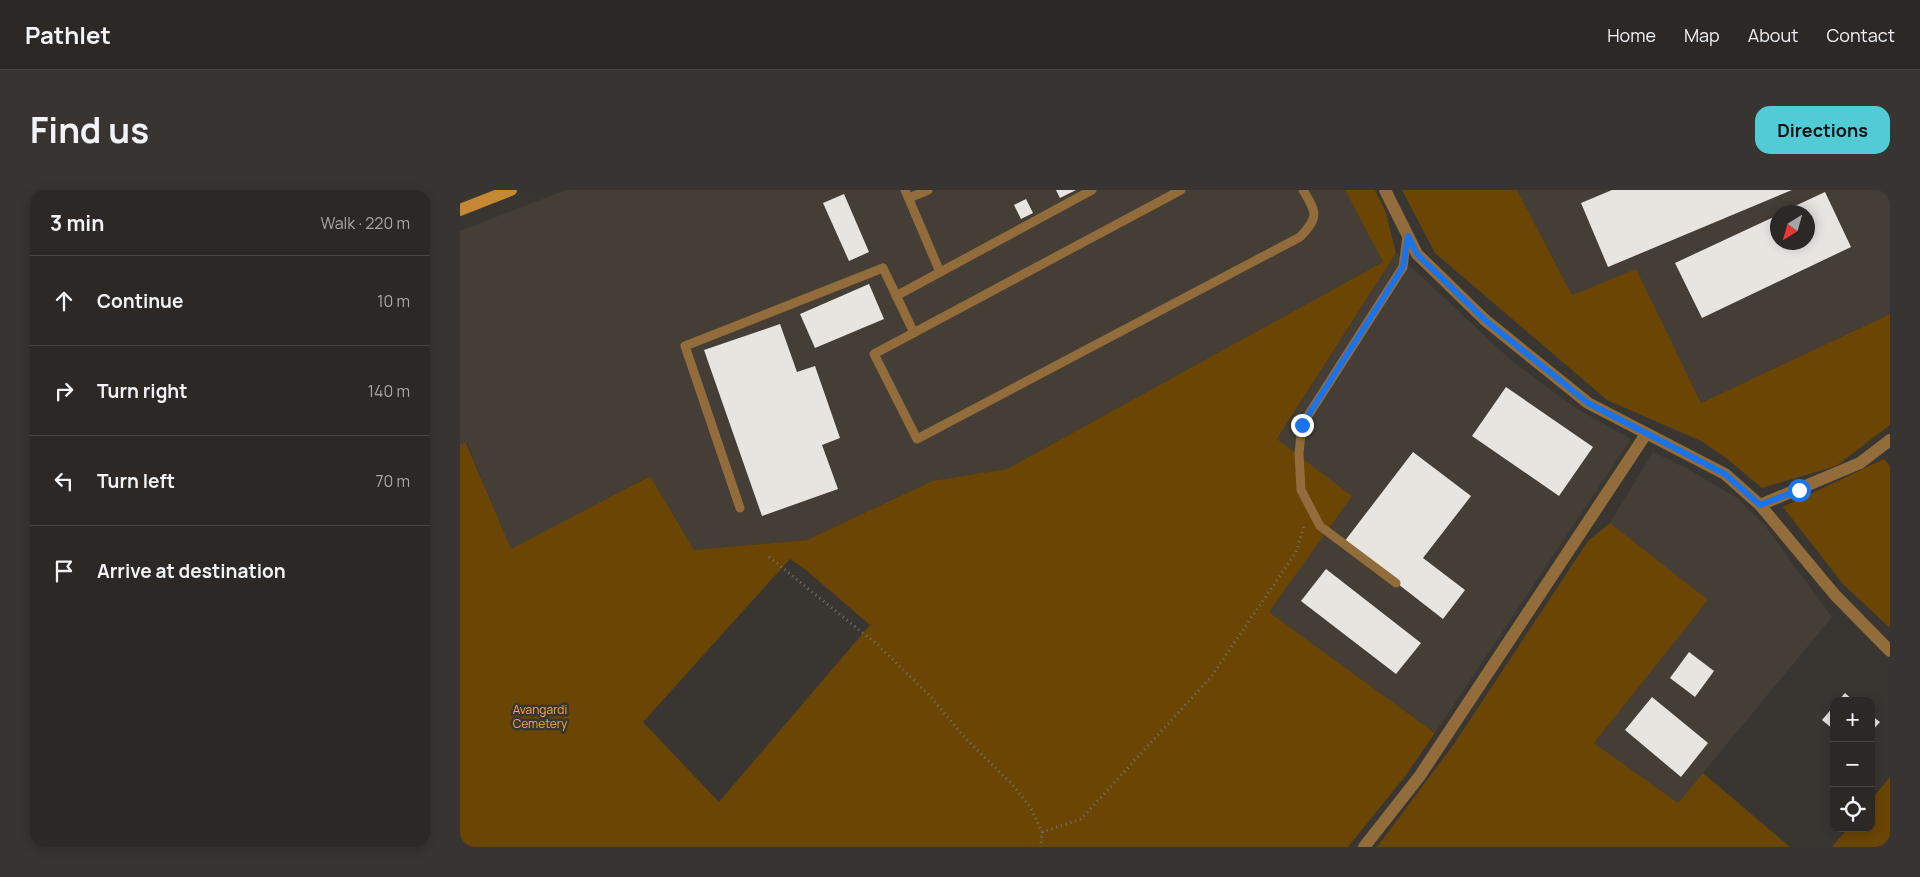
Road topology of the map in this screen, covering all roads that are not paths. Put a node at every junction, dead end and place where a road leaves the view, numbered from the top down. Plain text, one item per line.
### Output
1 (511, 190) edge
2 (928, 190) edge
3 (1092, 190) edge
4 (1182, 190) edge
5 (1303, 190) edge
6 (1385, 190) edge
7 (907, 194) edge
8 (460, 210) edge
9 (1408, 236) junction
10 (940, 272) junction
11 (896, 296) junction
12 (914, 333) junction
13 (1646, 434) junction
14 (1890, 440) edge
15 (1760, 505) junction
16 (740, 508) dead end
17 (1396, 583) dead end
18 (1890, 650) edge
19 (1364, 847) edge

1 - 8 main road
2 - 7 lane
3 - 10 lane
4 - 12 lane
5 - 12 lane
6 - 9 street
7 - 10 lane
9 - 13 street
9 - 17 lane
10 - 11 lane
11 - 12 lane
11 - 16 lane
13 - 15 street
13 - 19 street
14 - 15 street
15 - 18 street

